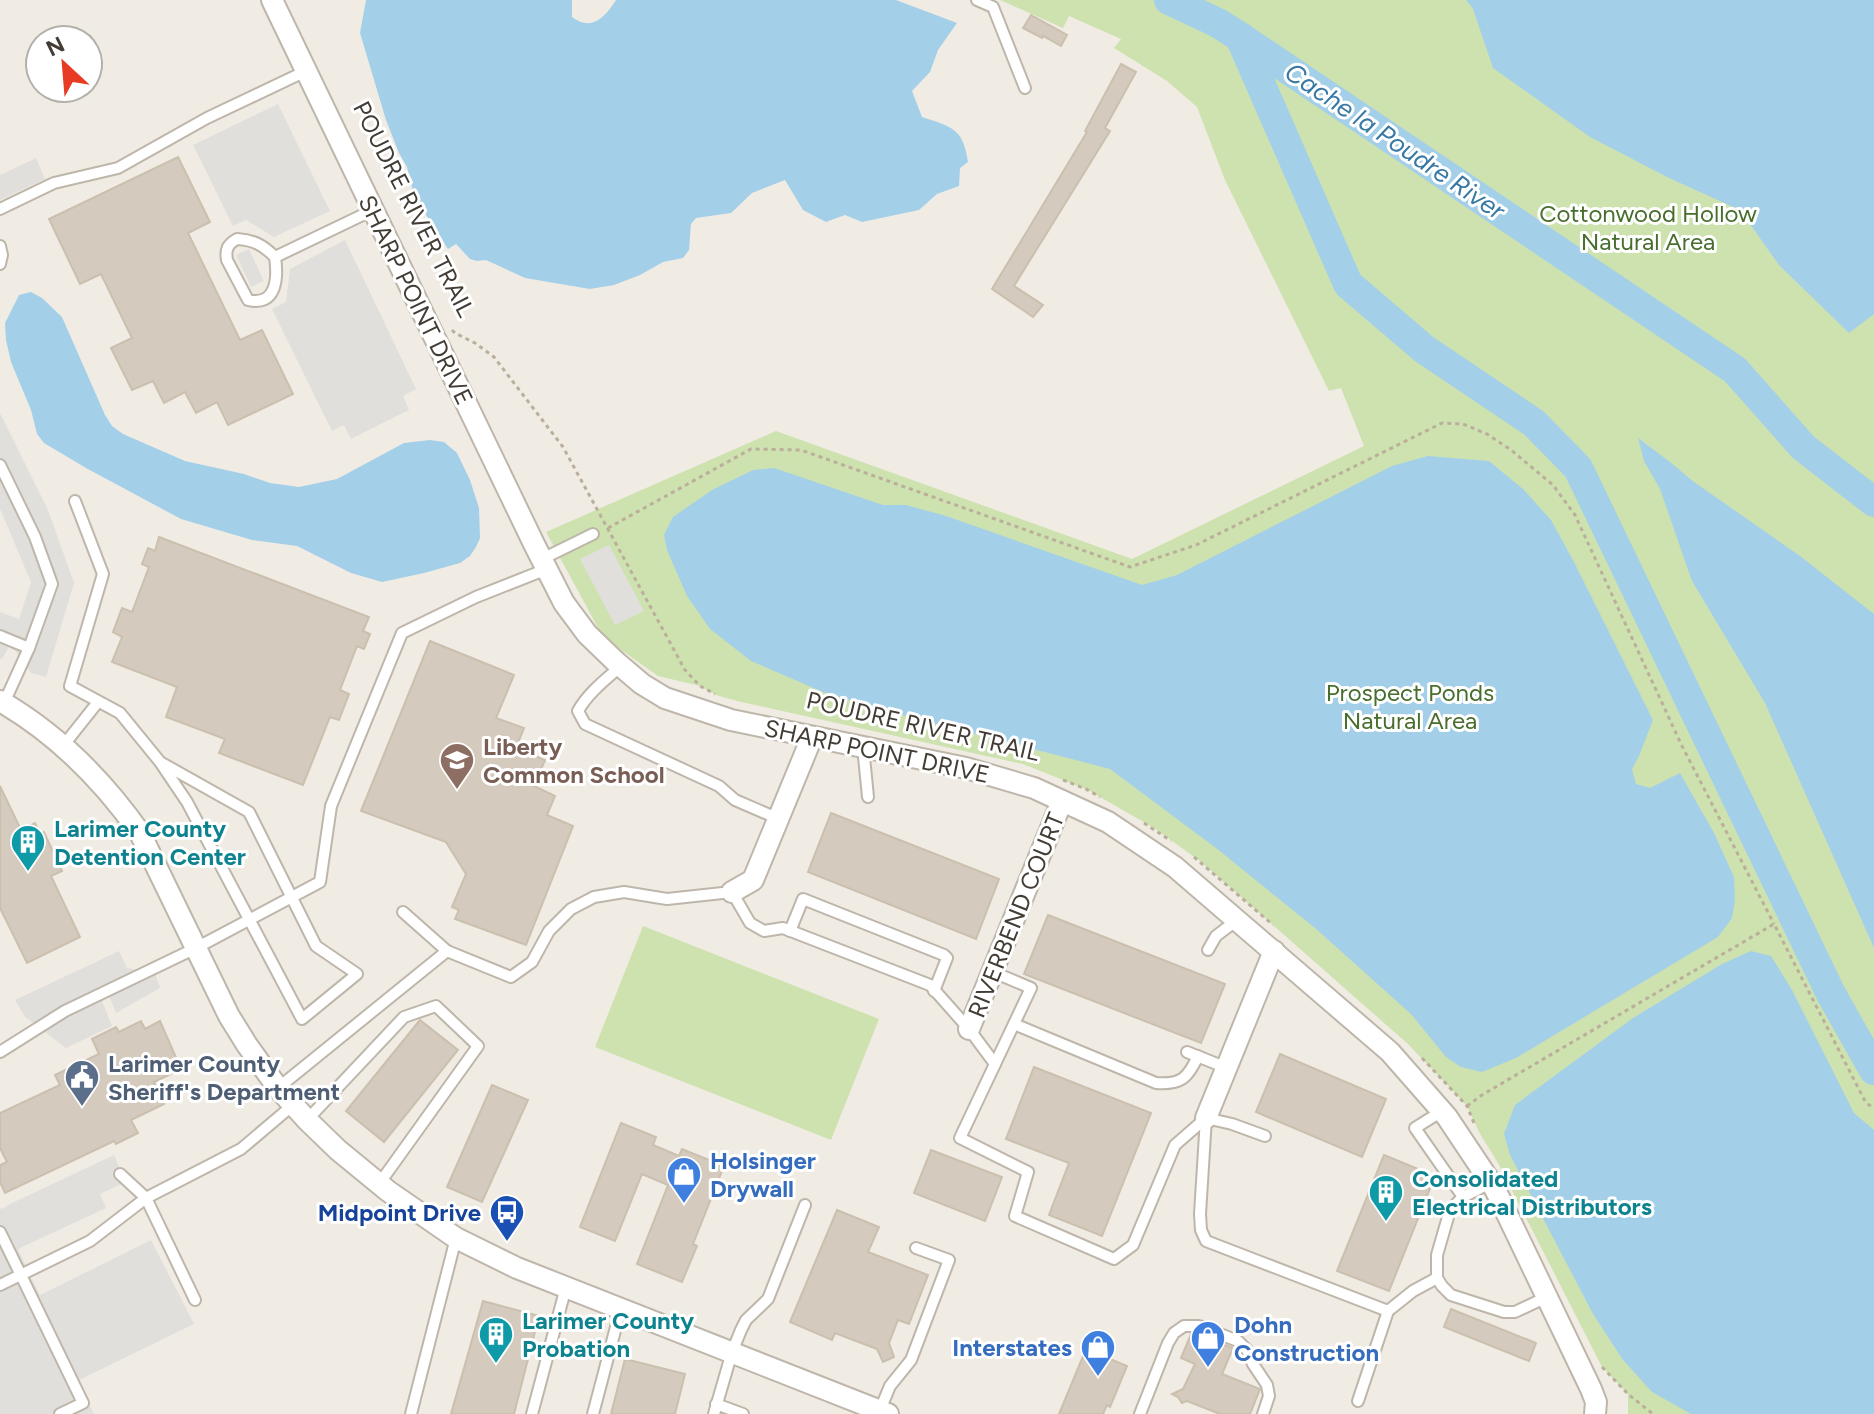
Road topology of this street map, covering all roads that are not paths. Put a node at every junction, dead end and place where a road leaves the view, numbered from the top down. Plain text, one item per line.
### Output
1 (272, 0) edge
2 (977, 0) edge
3 (306, 71) junction
4 (1025, 88) dead end
5 (0, 209) edge
6 (373, 210) junction
7 (0, 246) edge
8 (275, 257) junction
9 (0, 264) edge
10 (0, 465) edge
11 (75, 501) dead end
12 (593, 534) dead end
13 (544, 564) junction
14 (0, 636) edge
15 (29, 648) junction
16 (621, 666) junction
17 (2, 702) edge
18 (98, 702) junction
19 (812, 737) junction
20 (63, 746) junction
21 (863, 747) junction
22 (160, 762) junction
23 (868, 797) dead end
24 (1062, 801) junction
25 (779, 819) junction
26 (732, 892) junction
27 (291, 897) junction
28 (403, 912) dead end
29 (250, 919) junction
30 (1237, 920) junction
31 (790, 931) junction
32 (196, 948) junction
33 (1208, 950) dead end
34 (447, 951) junction
35 (1274, 951) junction
36 (993, 972) junction
37 (934, 991) junction
38 (1014, 1024) junction
39 (969, 1029) junction
40 (0, 1052) edge
41 (1187, 1052) dead end
42 (1198, 1056) junction
43 (995, 1064) junction
44 (1227, 1068) junction
45 (278, 1088) junction
46 (1442, 1111) junction
47 (300, 1112) junction
48 (1206, 1118) junction
49 (1265, 1136) dead end
50 (120, 1174) dead end
51 (1490, 1183) junction
52 (379, 1184) junction
53 (1463, 1197) junction
54 (146, 1198) junction
55 (805, 1205) dead end
56 (0, 1232) edge
57 (456, 1238) junction
58 (916, 1248) dead end
59 (21, 1275) junction
60 (1437, 1278) junction
61 (0, 1285) edge
62 (566, 1287) junction
63 (1547, 1297) junction
64 (195, 1300) dead end
65 (621, 1308) junction
66 (1388, 1311) junction
67 (732, 1352) junction
68 (1358, 1401) dead end
69 (715, 1409) edge
70 (884, 1413) edge
71 (1598, 1413) edge
72 (60, 1414) edge
73 (411, 1414) edge
74 (532, 1414) edge
75 (593, 1414) edge
76 (743, 1414) edge
77 (1140, 1414) edge
78 (1263, 1414) edge

1 - 3 street, SHARP POINT DRIVE
2 - 4 lane
3 - 5 lane
3 - 6 street, SHARP POINT DRIVE
6 - 8 lane
6 - 13 street, SHARP POINT DRIVE
7 - 9 lane
8 - 8 lane
10 - 15 lane
11 - 18 lane
12 - 13 lane
13 - 16 street, SHARP POINT DRIVE
13 - 27 lane
14 - 15 lane
15 - 17 lane
16 - 19 street, SHARP POINT DRIVE
16 - 25 lane
17 - 20 street
18 - 20 lane
18 - 22 lane
19 - 21 street, SHARP POINT DRIVE
19 - 25 street
20 - 32 street
21 - 23 lane
21 - 24 street, SHARP POINT DRIVE
22 - 27 lane
22 - 29 lane
24 - 30 street, SHARP POINT DRIVE
24 - 36 street, RIVERBEND COURT
25 - 26 street
26 - 31 lane
26 - 34 lane
27 - 29 lane
27 - 29 lane
28 - 34 lane
29 - 32 lane
30 - 33 lane
30 - 35 street, SHARP POINT DRIVE
31 - 37 lane
31 - 37 lane
32 - 40 lane
32 - 45 street
34 - 45 lane
35 - 44 street
35 - 46 street, SHARP POINT DRIVE
36 - 38 lane
36 - 39 street, RIVERBEND COURT
37 - 39 lane
38 - 42 lane
38 - 43 lane
39 - 43 lane
41 - 42 lane
42 - 44 lane
43 - 48 lane
44 - 48 street
45 - 47 street
46 - 51 street, SHARP POINT DRIVE
46 - 53 lane
47 - 52 street
47 - 52 lane
47 - 54 lane
48 - 49 lane
48 - 66 lane
50 - 54 lane
51 - 53 lane
51 - 63 street, SHARP POINT DRIVE
52 - 57 street
53 - 60 lane
54 - 59 lane
54 - 64 lane
55 - 67 lane
56 - 59 lane
57 - 62 street
57 - 73 lane
58 - 70 lane
59 - 61 lane
59 - 72 lane
60 - 63 lane
60 - 66 lane
62 - 65 street
62 - 74 lane
63 - 71 street, SHARP POINT DRIVE
65 - 67 street
65 - 75 lane
66 - 68 lane
67 - 69 lane
67 - 70 street
69 - 76 lane
77 - 78 lane

